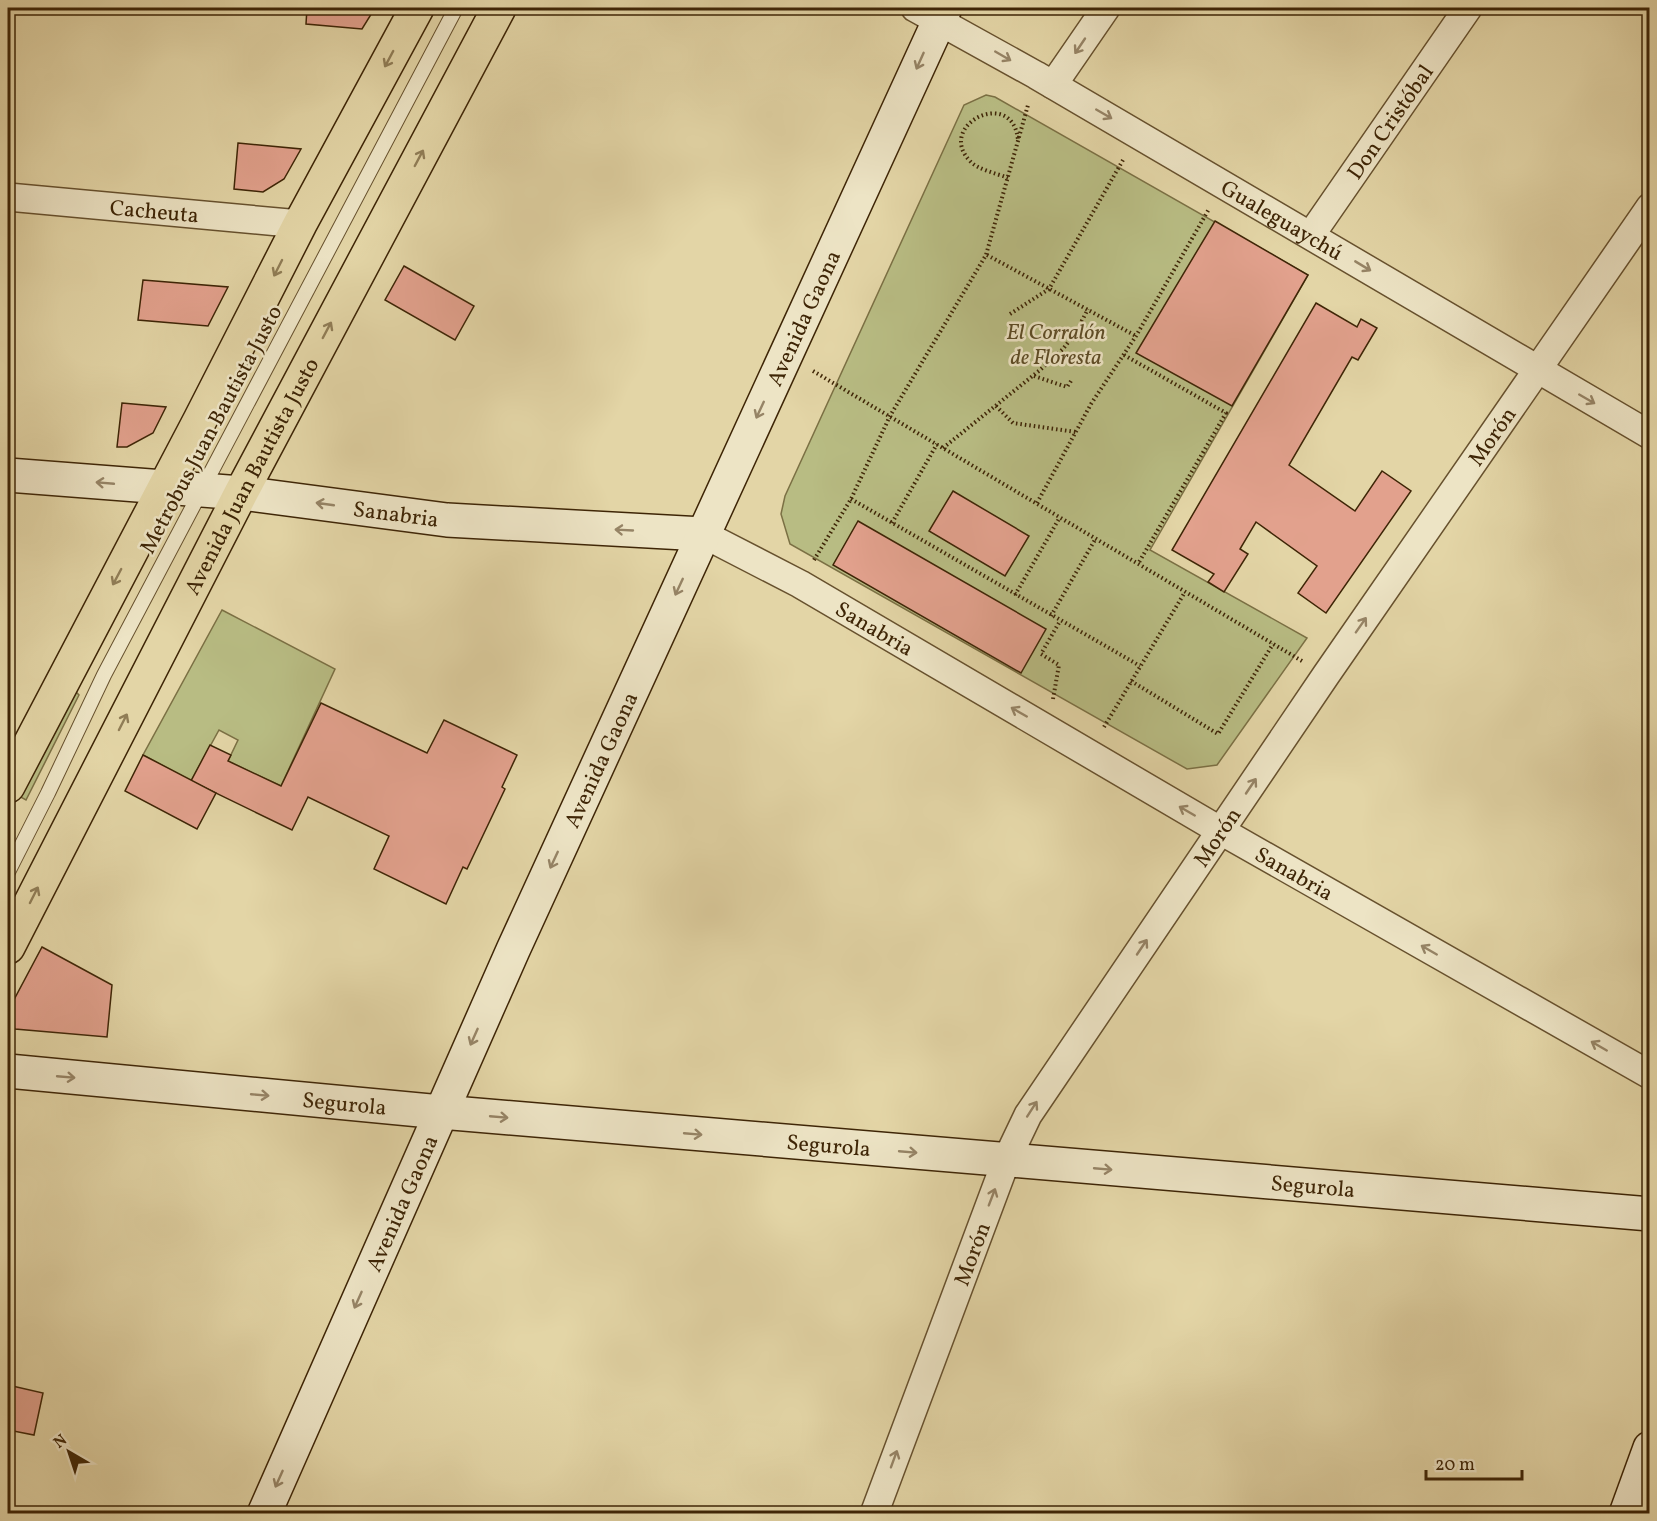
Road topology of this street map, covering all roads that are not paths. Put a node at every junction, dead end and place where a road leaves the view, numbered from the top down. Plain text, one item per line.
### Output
1 (417, 8) edge
2 (456, 8) edge
3 (499, 8) edge
4 (1106, 8) edge
5 (1468, 8) edge
6 (933, 12) edge
7 (1045, 80) junction
8 (8, 197) edge
9 (1650, 207) edge
10 (300, 224) junction
11 (1311, 235) junction
12 (1536, 370) junction
13 (1650, 435) edge
14 (8, 475) edge
15 (163, 488) junction
16 (201, 491) junction
17 (241, 493) junction
18 (703, 534) junction
19 (8, 786) edge
20 (1221, 831) junction
21 (8, 872) edge
22 (8, 947) edge
23 (8, 1071) edge
24 (1650, 1075) edge
25 (441, 1112) junction
26 (1006, 1161) junction
27 (1647, 1209) edge
28 (1650, 1448) edge
29 (264, 1514) edge
30 (873, 1514) edge
31 (1626, 1514) edge

1 -> 10 main road
2 - 16 lane, Metrobus Juan Bautista Justo
17 -> 3 main road, Avenida Juan Bautista Justo
4 -> 7 street
5 - 11 street, Don Cristóbal
6 -> 7 street, Gualeguaychú
6 -> 18 street, Avenida Gaona
7 -> 11 street, Gualeguaychú
8 - 10 street, Cacheuta
9 - 12 street, Morón
10 -> 15 main road
11 -> 12 street, Gualeguaychú
12 -> 13 street, Gualeguaychú
20 -> 12 street, Morón
15 -> 14 street, Sanabria
15 - 16 street, Sanabria
15 -> 19 main road
16 - 17 street, Sanabria
16 - 21 lane, Metrobus Juan Bautista Justo
18 -> 17 street, Sanabria
22 -> 17 main road, Avenida Juan Bautista Justo
20 -> 18 street, Sanabria
18 -> 25 street, Avenida Gaona
24 -> 20 street, Sanabria
26 -> 20 street, Morón
23 -> 25 street, Segurola
25 -> 26 street, Segurola
25 -> 29 street, Avenida Gaona
26 -> 27 street, Segurola
30 -> 26 street, Morón
28 - 31 street

